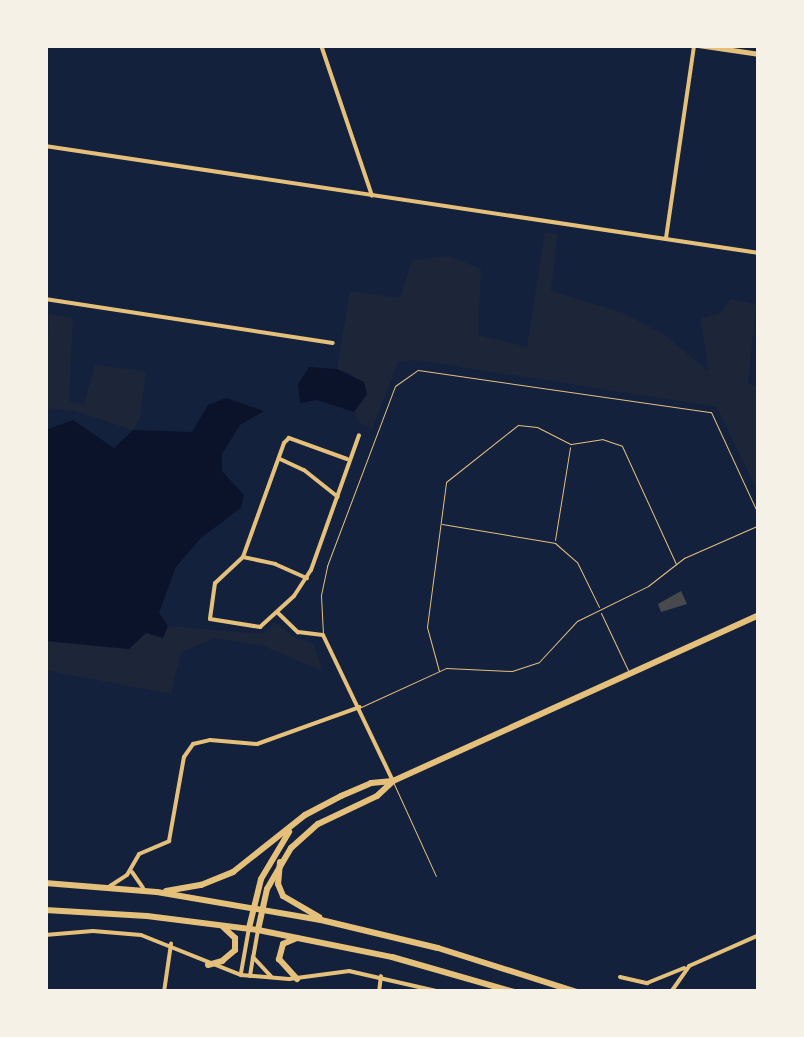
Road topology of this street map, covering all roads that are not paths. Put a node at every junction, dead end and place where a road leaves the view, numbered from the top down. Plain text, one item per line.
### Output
1 (322, 45) edge
2 (696, 45) edge
3 (759, 54) edge
4 (45, 146) edge
5 (372, 196) junction
6 (666, 238) junction
7 (759, 253) edge
8 (45, 299) edge
9 (333, 343) dead end
10 (359, 434) dead end
11 (571, 444) junction
12 (279, 459) junction
13 (346, 460) junction
14 (338, 496) junction
15 (759, 516) edge
16 (442, 524) junction
17 (759, 526) edge
18 (555, 543) junction
19 (243, 558) junction
20 (676, 564) junction
21 (308, 578) junction
22 (600, 610) junction
23 (278, 613) junction
24 (759, 614) edge
25 (323, 635) junction
26 (439, 671) junction
27 (629, 674) junction
28 (360, 708) junction
29 (393, 780) junction
30 (299, 820) junction
31 (280, 862) junction
32 (130, 867) junction
33 (436, 876) dead end
34 (45, 883) edge
35 (110, 886) junction
36 (145, 890) junction
37 (257, 908) junction
38 (45, 910) edge
39 (334, 923) junction
40 (218, 924) junction
41 (253, 929) junction
42 (45, 934) edge
43 (759, 935) edge
44 (299, 937) junction
45 (171, 944) junction
46 (254, 957) junction
47 (208, 965) junction
48 (689, 966) junction
49 (241, 975) junction
50 (250, 976) junction
51 (382, 976) junction
52 (620, 978) dead end
53 (275, 979) junction
54 (298, 979) junction
55 (512, 991) edge
56 (164, 992) edge
57 (379, 992) edge
58 (441, 992) edge
59 (577, 992) edge
60 (671, 992) edge

1 - 5 street
2 - 3 street
2 - 6 street
4 - 5 street
5 - 6 street
6 - 7 street
8 - 9 street
10 - 13 street
11 - 16 lane
11 - 18 lane
11 - 20 lane
12 - 13 street
12 - 14 street
12 - 19 street
13 - 14 street
14 - 21 street
15 - 25 lane
16 - 18 lane
16 - 26 lane
17 - 20 lane
18 - 22 lane
19 - 21 street
19 - 23 street
20 - 22 lane
21 - 23 street
22 - 26 lane
22 - 27 lane
23 - 25 street
24 - 27 main road
25 - 28 street
26 - 28 lane
27 - 29 main road
28 - 29 street
28 - 32 street
29 - 30 main road
29 - 31 main road
29 - 33 lane
30 - 36 main road
30 - 37 main road
31 - 37 main road
31 - 39 main road
32 - 35 street
32 - 36 street
34 - 35 main road
35 - 36 main road
36 - 37 main road
37 - 39 main road
37 - 41 main road
38 - 40 main road
39 - 59 main road
40 - 41 main road
40 - 47 main road
41 - 44 main road
41 - 46 street
41 - 49 street
42 - 45 street
43 - 48 street
44 - 54 main road
44 - 55 main road
45 - 47 street
45 - 56 street
46 - 50 street
46 - 53 street
47 - 49 street
48 - 52 street
48 - 60 street
49 - 50 street
50 - 53 street
51 - 54 street
51 - 57 street
51 - 58 street
53 - 54 street

